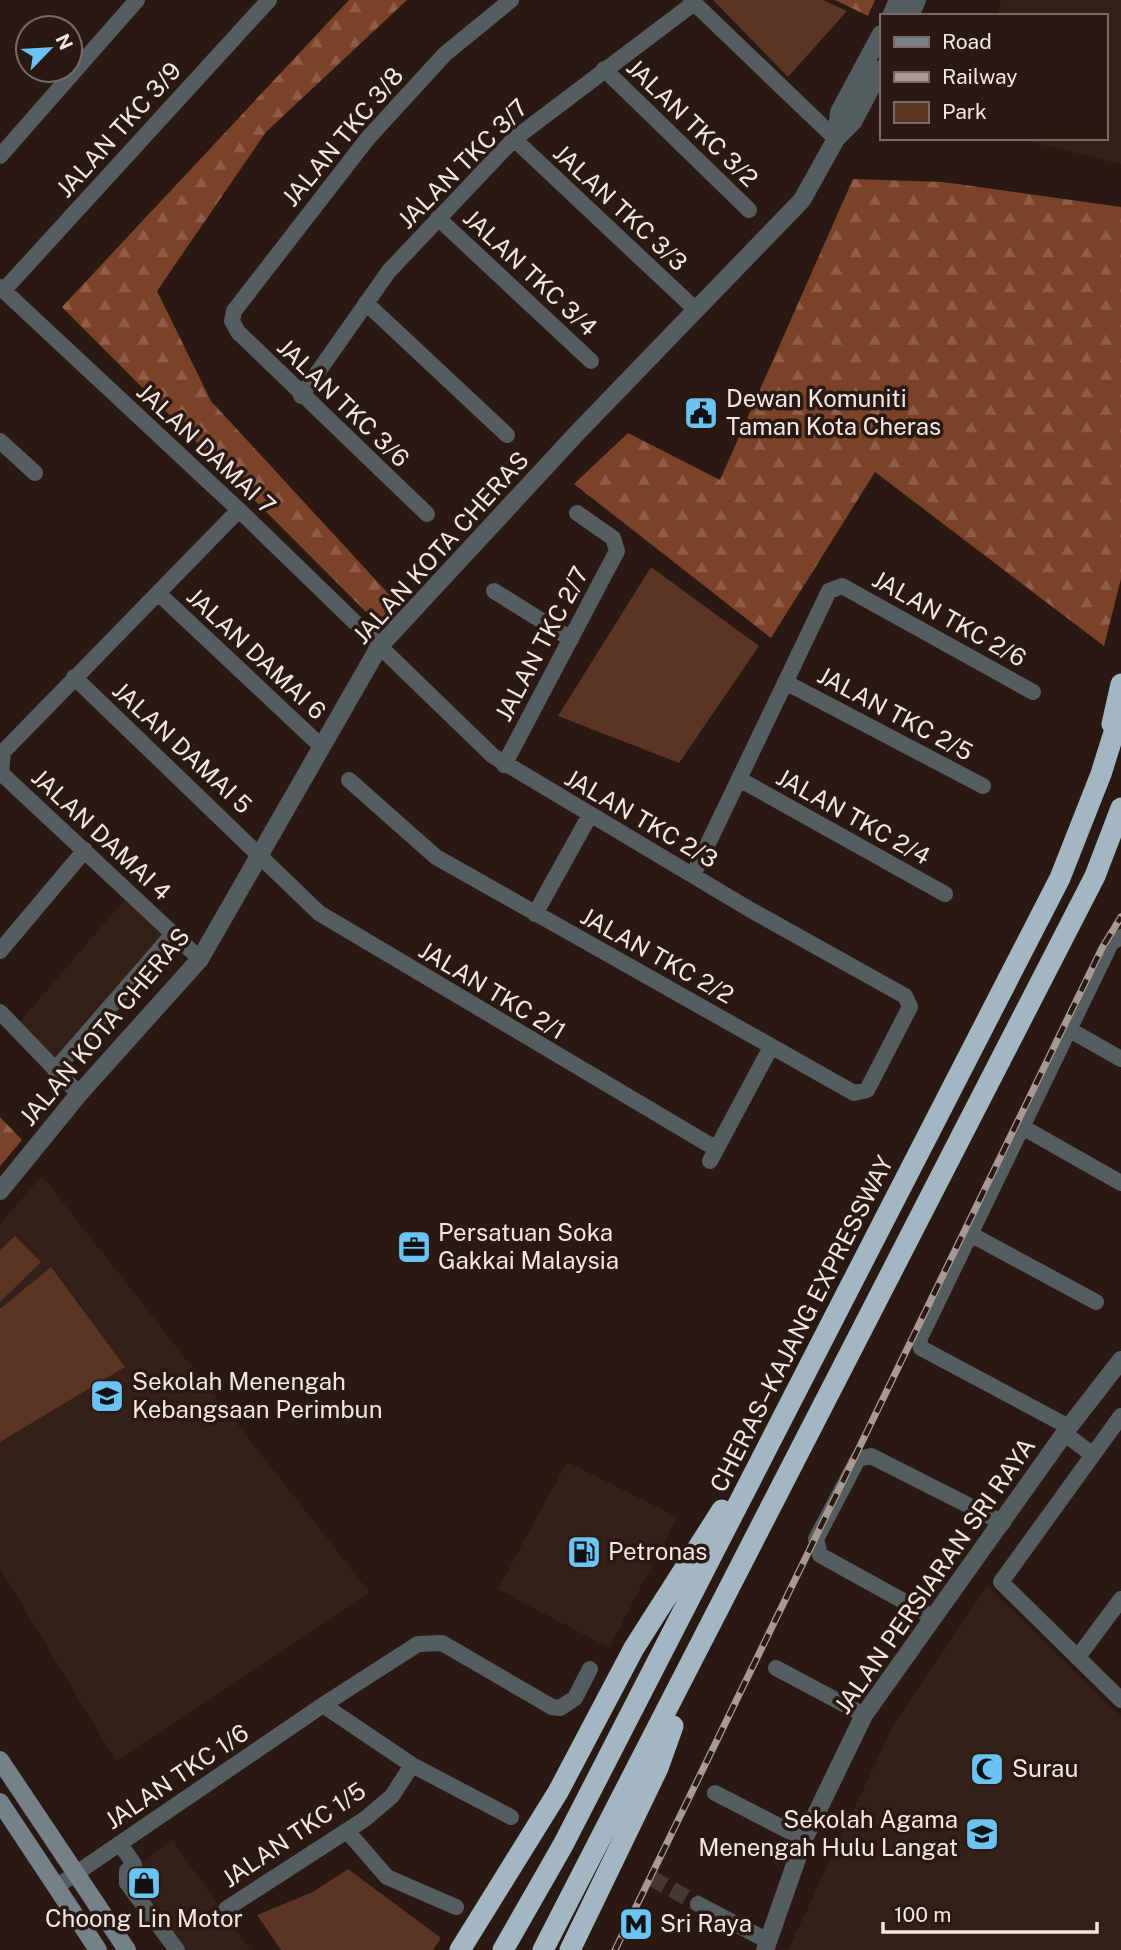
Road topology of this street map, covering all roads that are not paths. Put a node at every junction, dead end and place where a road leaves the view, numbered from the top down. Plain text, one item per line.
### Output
1 (137, 0) edge
2 (269, 0) edge
3 (511, 0) edge
4 (692, 1) edge
5 (880, 36) edge
6 (604, 69) junction
7 (880, 71) edge
8 (514, 139) junction
9 (836, 139) junction
10 (0, 156) edge
11 (748, 210) dead end
12 (438, 218) junction
13 (2, 288) edge
14 (366, 303) junction
15 (695, 309) junction
16 (232, 321) joint
17 (591, 361) dead end
18 (301, 396) junction
19 (507, 435) dead end
20 (0, 441) edge
21 (35, 473) dead end
22 (239, 510) junction
23 (577, 513) dead end
24 (427, 514) dead end
25 (494, 592) dead end
26 (158, 593) junction
27 (571, 639) junction
28 (379, 647) junction
29 (74, 677) junction
30 (785, 682) junction
31 (1121, 684) edge
32 (1033, 692) dead end
33 (1121, 710) edge
34 (322, 747) junction
35 (504, 765) junction
36 (1, 773) edge
37 (1101, 774) junction
38 (739, 779) junction
39 (349, 780) dead end
40 (983, 786) dead end
41 (1121, 808) edge
42 (590, 815) junction
43 (85, 850) junction
44 (260, 853) junction
45 (693, 875) junction
46 (946, 894) dead end
47 (535, 914) junction
48 (173, 934) junction
49 (1121, 937) edge
50 (0, 951) edge
51 (200, 959) junction
52 (905, 996) joint
53 (0, 1012) edge
54 (1070, 1030) junction
55 (771, 1046) junction
56 (1121, 1059) edge
57 (55, 1070) junction
58 (79, 1094) junction
59 (1024, 1128) junction
60 (1121, 1182) edge
61 (0, 1191) edge
62 (972, 1235) junction
63 (1096, 1302) dead end
64 (819, 1348) junction
65 (1121, 1360) edge
66 (1121, 1416) edge
67 (1067, 1430) junction
68 (1093, 1455) junction
69 (1003, 1523) junction
70 (1121, 1599) edge
71 (934, 1618) junction
72 (710, 1629) junction
73 (1078, 1657) junction
74 (590, 1668) dead end
75 (776, 1668) dead end
76 (1121, 1699) edge
77 (323, 1705) junction
78 (864, 1715) junction
79 (0, 1760) edge
80 (412, 1765) junction
81 (715, 1793) dead end
82 (0, 1802) edge
83 (511, 1817) dead end
84 (347, 1831) junction
85 (804, 1839) junction
86 (120, 1844) junction
87 (77, 1873) junction
88 (56, 1887) junction
89 (698, 1904) tunnel mouth
90 (456, 1907) dead end
91 (226, 1909) dead end
92 (767, 1946) edge
93 (98, 1950) edge
94 (127, 1950) edge
95 (177, 1950) edge
96 (460, 1950) edge
97 (503, 1950) edge
98 (543, 1950) edge
99 (570, 1950) edge

1 - 10 street
2 - 13 street, JALAN TKC 3/9
3 - 16 street, JALAN TKC 3/8
4 - 6 street, JALAN TKC 3/7
4 - 9 street
5 - 9 street, JALAN KOTA CHERAS
6 - 8 street, JALAN TKC 3/7
6 - 11 street, JALAN TKC 3/2
7 - 9 street, JALAN KOTA CHERAS
8 - 12 street, JALAN TKC 3/7
8 - 15 street, JALAN TKC 3/3
9 - 15 street, JALAN KOTA CHERAS
12 - 14 street, JALAN TKC 3/7
12 - 17 street, JALAN TKC 3/4
13 - 22 street, JALAN DAMAI 7
14 - 18 street, JALAN TKC 3/7
14 - 19 street
15 - 28 street, JALAN KOTA CHERAS
16 - 18 street, JALAN TKC 3/6
18 - 24 street, JALAN TKC 3/6
20 - 21 street
22 - 26 street
22 - 28 street, JALAN DAMAI 7
23 - 27 street, JALAN TKC 2/7
25 - 27 street
26 - 29 street
26 - 34 street, JALAN DAMAI 6
27 - 35 street, JALAN TKC 2/7
28 - 34 street, JALAN KOTA CHERAS
28 - 35 street, JALAN TKC 2/3
29 - 36 street
29 - 44 street, JALAN DAMAI 5
30 - 32 street, JALAN TKC 2/6
30 - 38 street
30 - 40 street, JALAN TKC 2/5
31 - 37 highway
33 - 37 highway, CHERAS–KAJANG EXPRESSWAY
34 - 44 street, JALAN KOTA CHERAS
35 - 42 street, JALAN TKC 2/3
36 - 43 street, JALAN DAMAI 4
37 - 64 highway, CHERAS–KAJANG EXPRESSWAY
38 - 45 street
38 - 46 street, JALAN TKC 2/4
39 - 47 street, JALAN TKC 2/2
41 - 72 highway
42 - 45 street, JALAN TKC 2/3
42 - 47 street
43 - 48 street, JALAN DAMAI 4
43 - 50 street
44 - 51 street, JALAN KOTA CHERAS
44 - 55 street, JALAN TKC 2/1
45 - 52 street, JALAN TKC 2/3
47 - 55 street, JALAN TKC 2/2
48 - 51 street, JALAN DAMAI 4
48 - 57 street
49 - 54 street
51 - 58 street, JALAN KOTA CHERAS
52 - 55 street, JALAN TKC 2/2
53 - 57 street
54 - 56 street
54 - 59 street
57 - 58 street
58 - 61 street, JALAN KOTA CHERAS
59 - 60 street
59 - 62 street
62 - 63 street
62 - 67 street
64 - 96 highway
64 - 97 highway, CHERAS–KAJANG EXPRESSWAY
65 - 67 street, JALAN PERSIARAN SRI RAYA
66 - 68 street
67 - 68 street
67 - 69 street, JALAN PERSIARAN SRI RAYA
68 - 73 street
69 - 71 street, JALAN PERSIARAN SRI RAYA
69 - 71 street
70 - 73 street
71 - 78 street, JALAN PERSIARAN SRI RAYA
72 - 98 highway
72 - 99 highway
73 - 76 street
74 - 77 street, JALAN TKC 1/6
75 - 78 street
77 - 80 street
77 - 86 street, JALAN TKC 1/6
78 - 85 street, JALAN PERSIARAN SRI RAYA
79 - 87 main road
80 - 83 street
80 - 84 street, JALAN TKC 1/5
81 - 85 street
82 - 88 main road
84 - 90 street
84 - 91 street, JALAN TKC 1/5
85 - 92 street, JALAN PERSIARAN SRI RAYA
86 - 87 street, JALAN TKC 1/6
86 - 95 street
87 - 88 street, JALAN TKC 1/6
87 - 94 main road
88 - 93 main road
89 - 92 street

